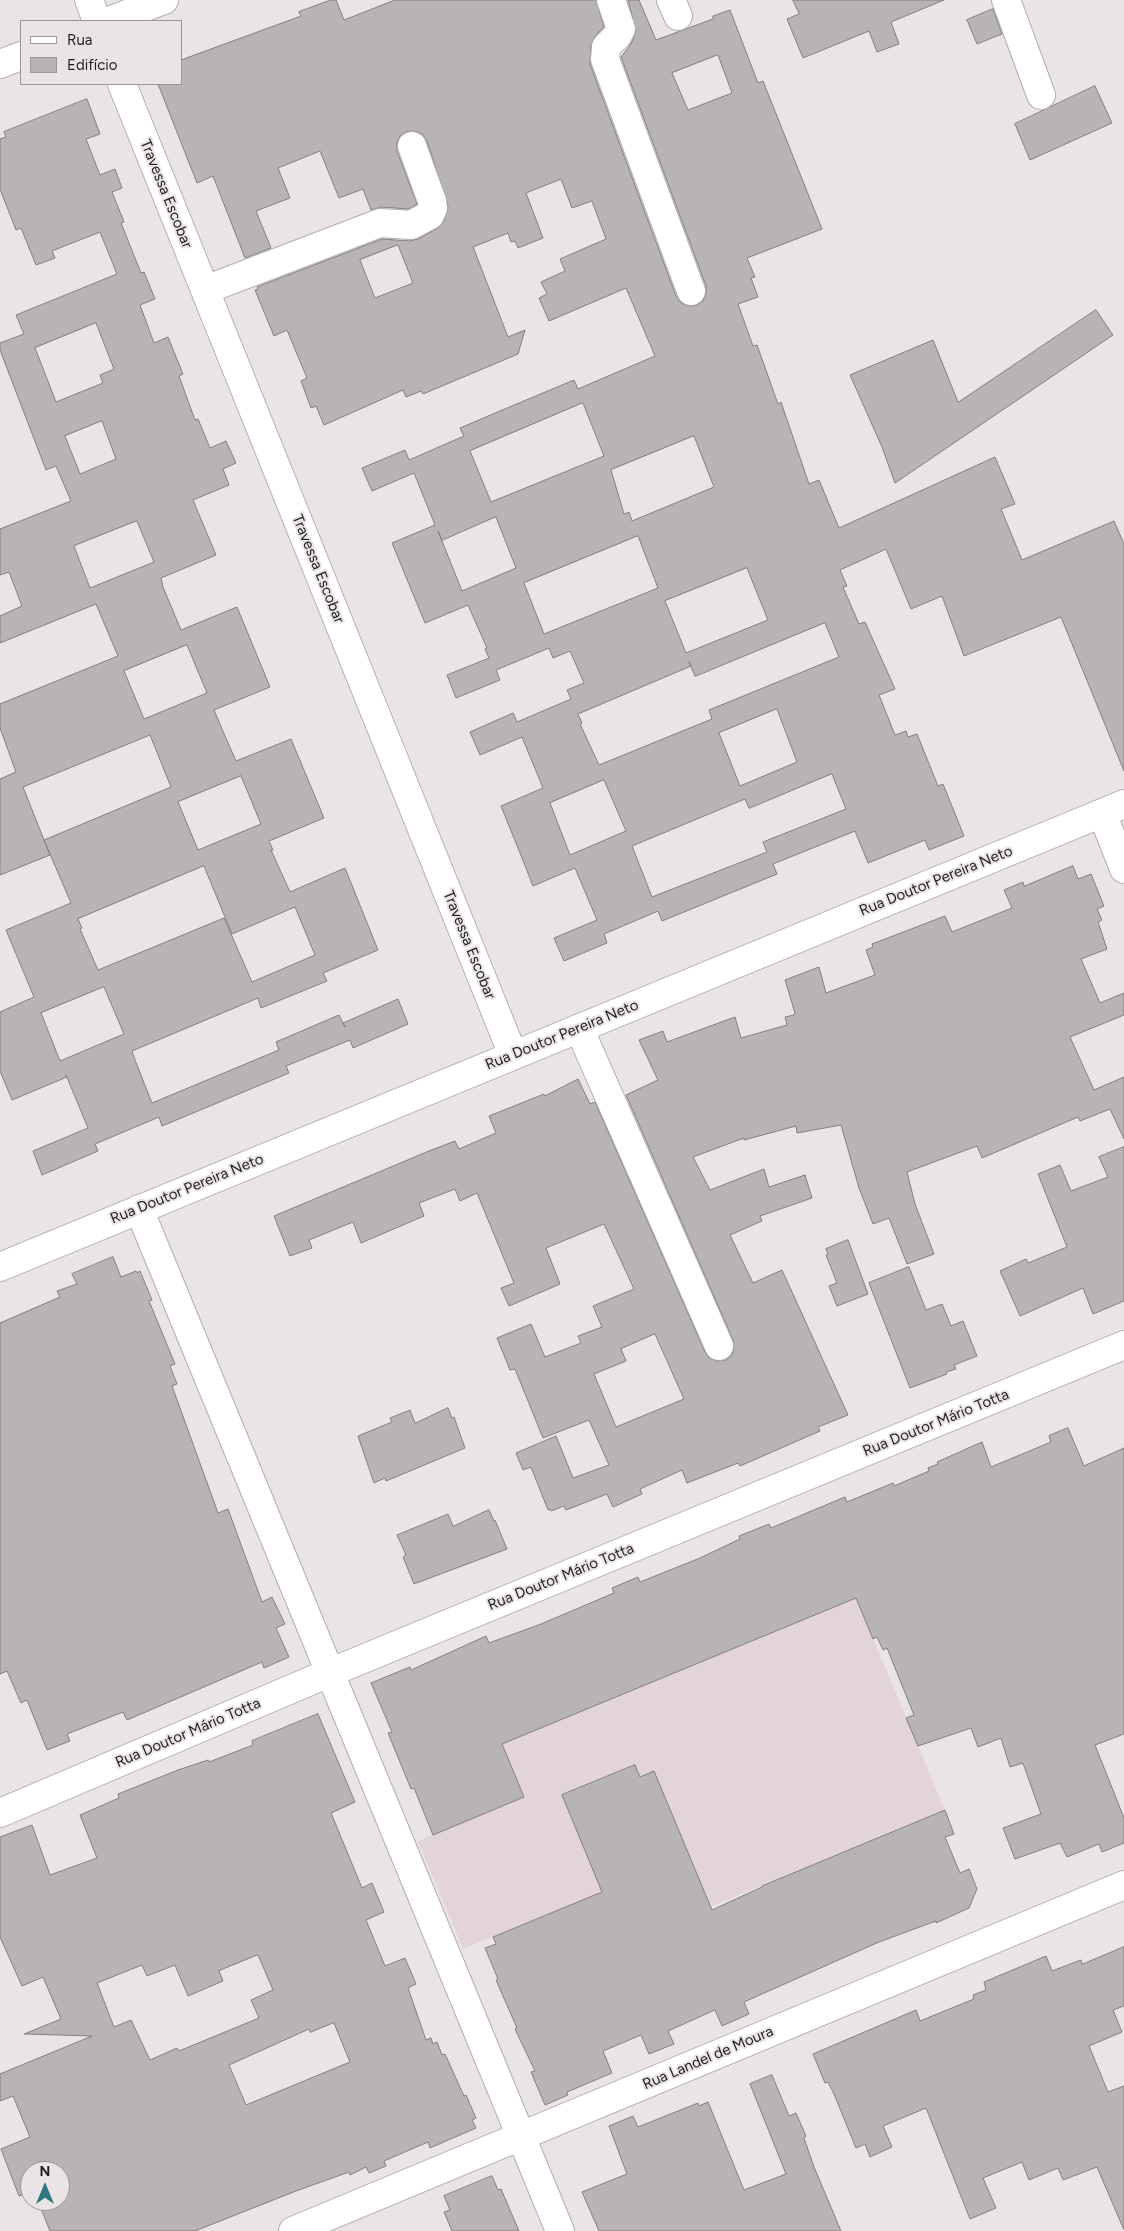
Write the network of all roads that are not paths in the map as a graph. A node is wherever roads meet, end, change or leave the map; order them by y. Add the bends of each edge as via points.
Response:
1 (89, 0) edge
2 (164, 0) edge
3 (611, 0) edge
4 (1006, 0) edge
5 (97, 20) edge
6 (112, 20) edge
7 (20, 56) edge
8 (0, 64) edge
9 (122, 85) edge
10 (1041, 95) dead end
11 (412, 146) dead end
12 (205, 290) junction
13 (692, 291) dead end
14 (1113, 808) edge
15 (1124, 869) edge
16 (579, 1028) junction
17 (514, 1055) junction
18 (139, 1209) junction
19 (0, 1267) edge
20 (1124, 1344) edge
21 (718, 1346) dead end
22 (329, 1673) junction
23 (0, 1813) edge
24 (1124, 1885) edge
25 (522, 2135) junction
26 (293, 2231) edge
27 (560, 2231) edge

1 - 5 street
2 - 6 street
3 - 13 street via 621,29 606,47 605,59
4 - 10 street
7 - 8 street
9 - 12 street, Travessa Escobar
11 - 12 street via 432,201 433,208 424,220 411,225 380,223
12 - 17 street, Travessa Escobar
14 - 15 street
14 - 16 street, Rua Doutor Pereira Neto
16 - 17 street, Rua Doutor Pereira Neto
16 - 21 street
17 - 18 street, Rua Doutor Pereira Neto
18 - 19 street, Rua Doutor Pereira Neto
18 - 22 street
20 - 22 street, Rua Doutor Mário Totta
22 - 23 street, Rua Doutor Mário Totta
22 - 25 street
24 - 25 street, Rua Landel de Moura
25 - 26 street, Rua Landel de Moura
25 - 27 street

